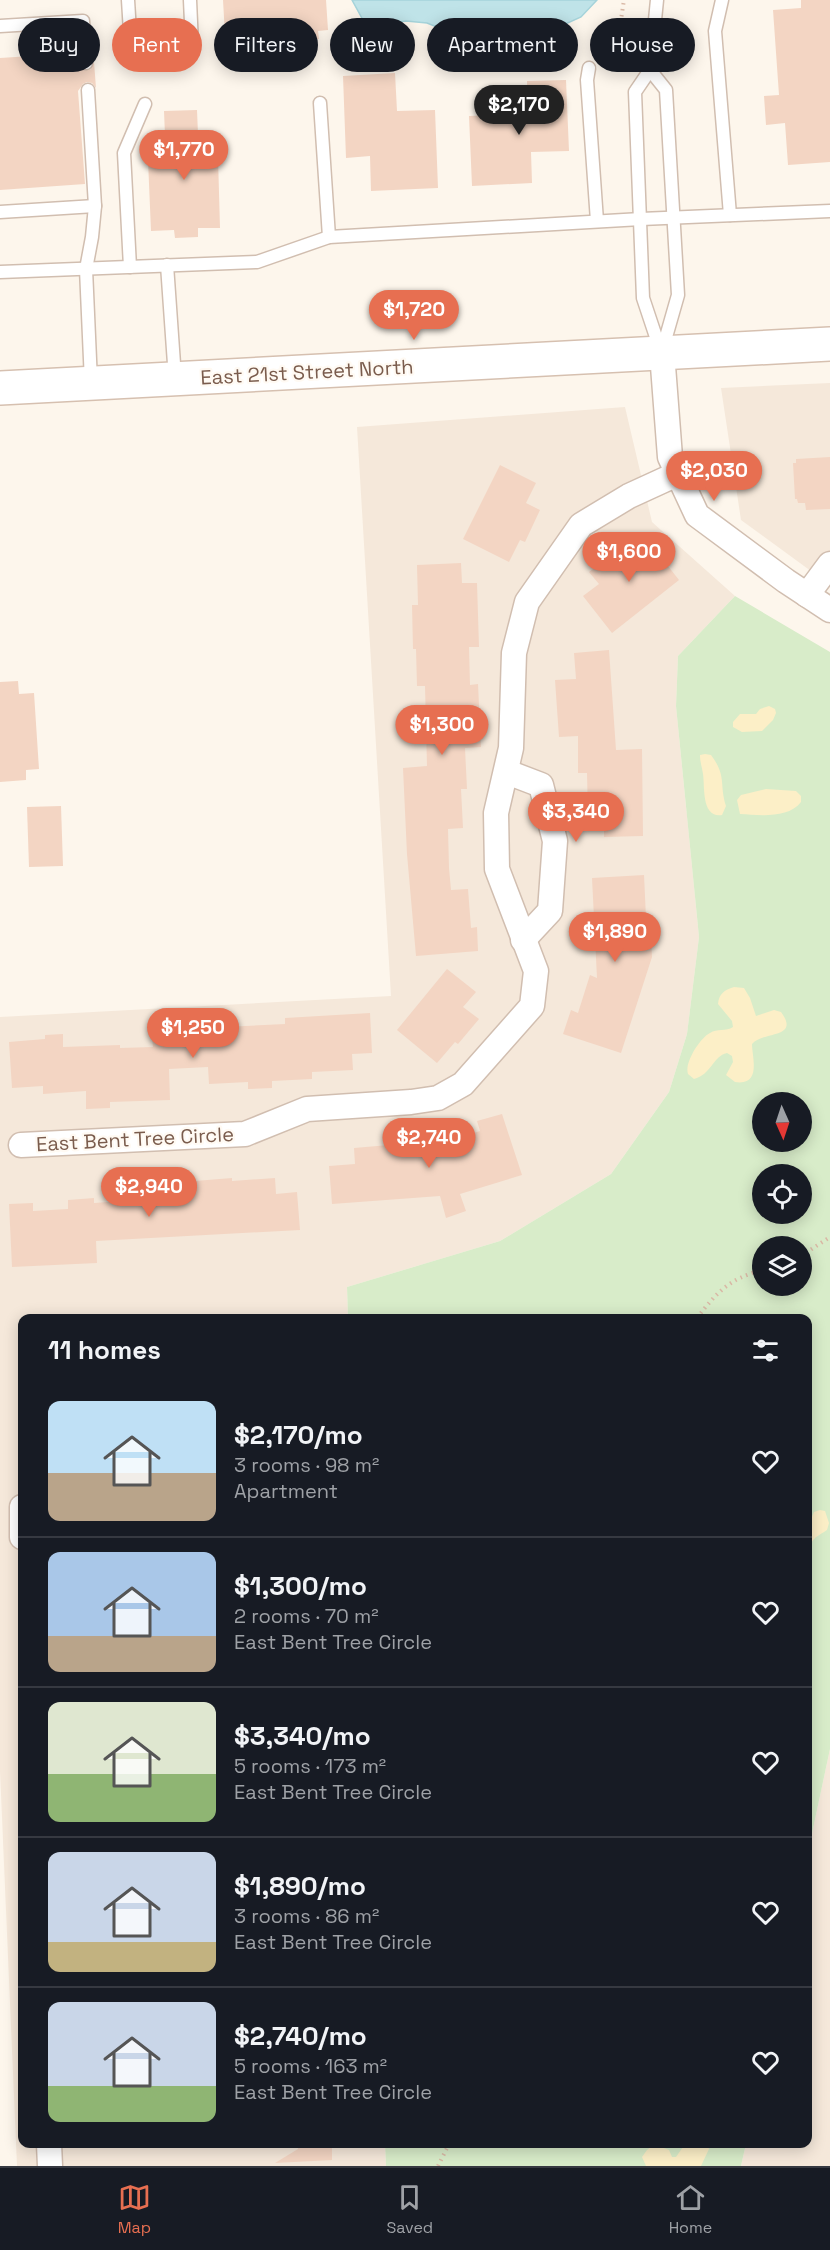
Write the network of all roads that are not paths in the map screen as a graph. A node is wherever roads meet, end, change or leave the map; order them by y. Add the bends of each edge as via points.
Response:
1 (128, 0) edge
2 (190, 0) edge
3 (657, 0) edge
4 (722, 0) edge
5 (655, 18) edge
6 (18, 25) edge
7 (0, 26) edge
8 (589, 68) dead end
9 (649, 72) edge
10 (652, 72) edge
11 (88, 90) dead end
12 (320, 102) dead end
13 (145, 104) dead end
14 (95, 206) junction
15 (830, 211) edge
16 (0, 212) edge
17 (730, 215) junction
18 (674, 218) junction
19 (641, 219) junction
20 (597, 221) junction
21 (329, 237) junction
22 (167, 265) junction
23 (130, 267) junction
24 (86, 269) junction
25 (0, 272) edge
26 (830, 344) edge
27 (662, 353) junction
28 (175, 379) junction
29 (91, 384) junction
30 (0, 388) edge
31 (677, 474) junction
32 (830, 564) edge
33 (807, 595) junction
34 (830, 610) edge
35 (507, 772) junction
36 (523, 940) junction
37 (21, 1144) dead end
38 (49, 2148) edge
39 (50, 2166) edge

1 - 2 lane via 131,48 192,45
3 - 5 lane
4 - 17 lane via 715,31
6 - 7 lane
8 - 20 lane
9 - 19 lane via 635,92
10 - 18 lane via 666,90
11 - 14 lane
12 - 21 lane
13 - 23 lane via 124,153
14 - 16 lane
14 - 24 lane
15 - 17 lane
17 - 18 lane
18 - 19 lane
18 - 27 lane via 678,296
19 - 20 lane
19 - 27 lane via 644,298
20 - 21 lane
21 - 22 lane via 257,262
22 - 23 lane
22 - 28 lane
23 - 24 lane
24 - 25 lane
24 - 29 lane
26 - 27 main road, East 21st Street North
27 - 28 main road, East 21st Street North
27 - 31 street via 670,457
28 - 29 main road, East 21st Street North
29 - 30 main road, East 21st Street North
31 - 33 street via 697,515
31 - 35 street, East Bent Tree Circle via 629,496 581,525 527,602 514,653
32 - 33 street
33 - 34 street
35 - 36 street, East Bent Tree Circle via 496,813 496,869
35 - 36 street via 541,785 555,840 550,911
36 - 37 street, East Bent Tree Circle via 536,971 532,1006 463,1084 438,1098 307,1109 245,1134
38 - 39 street

